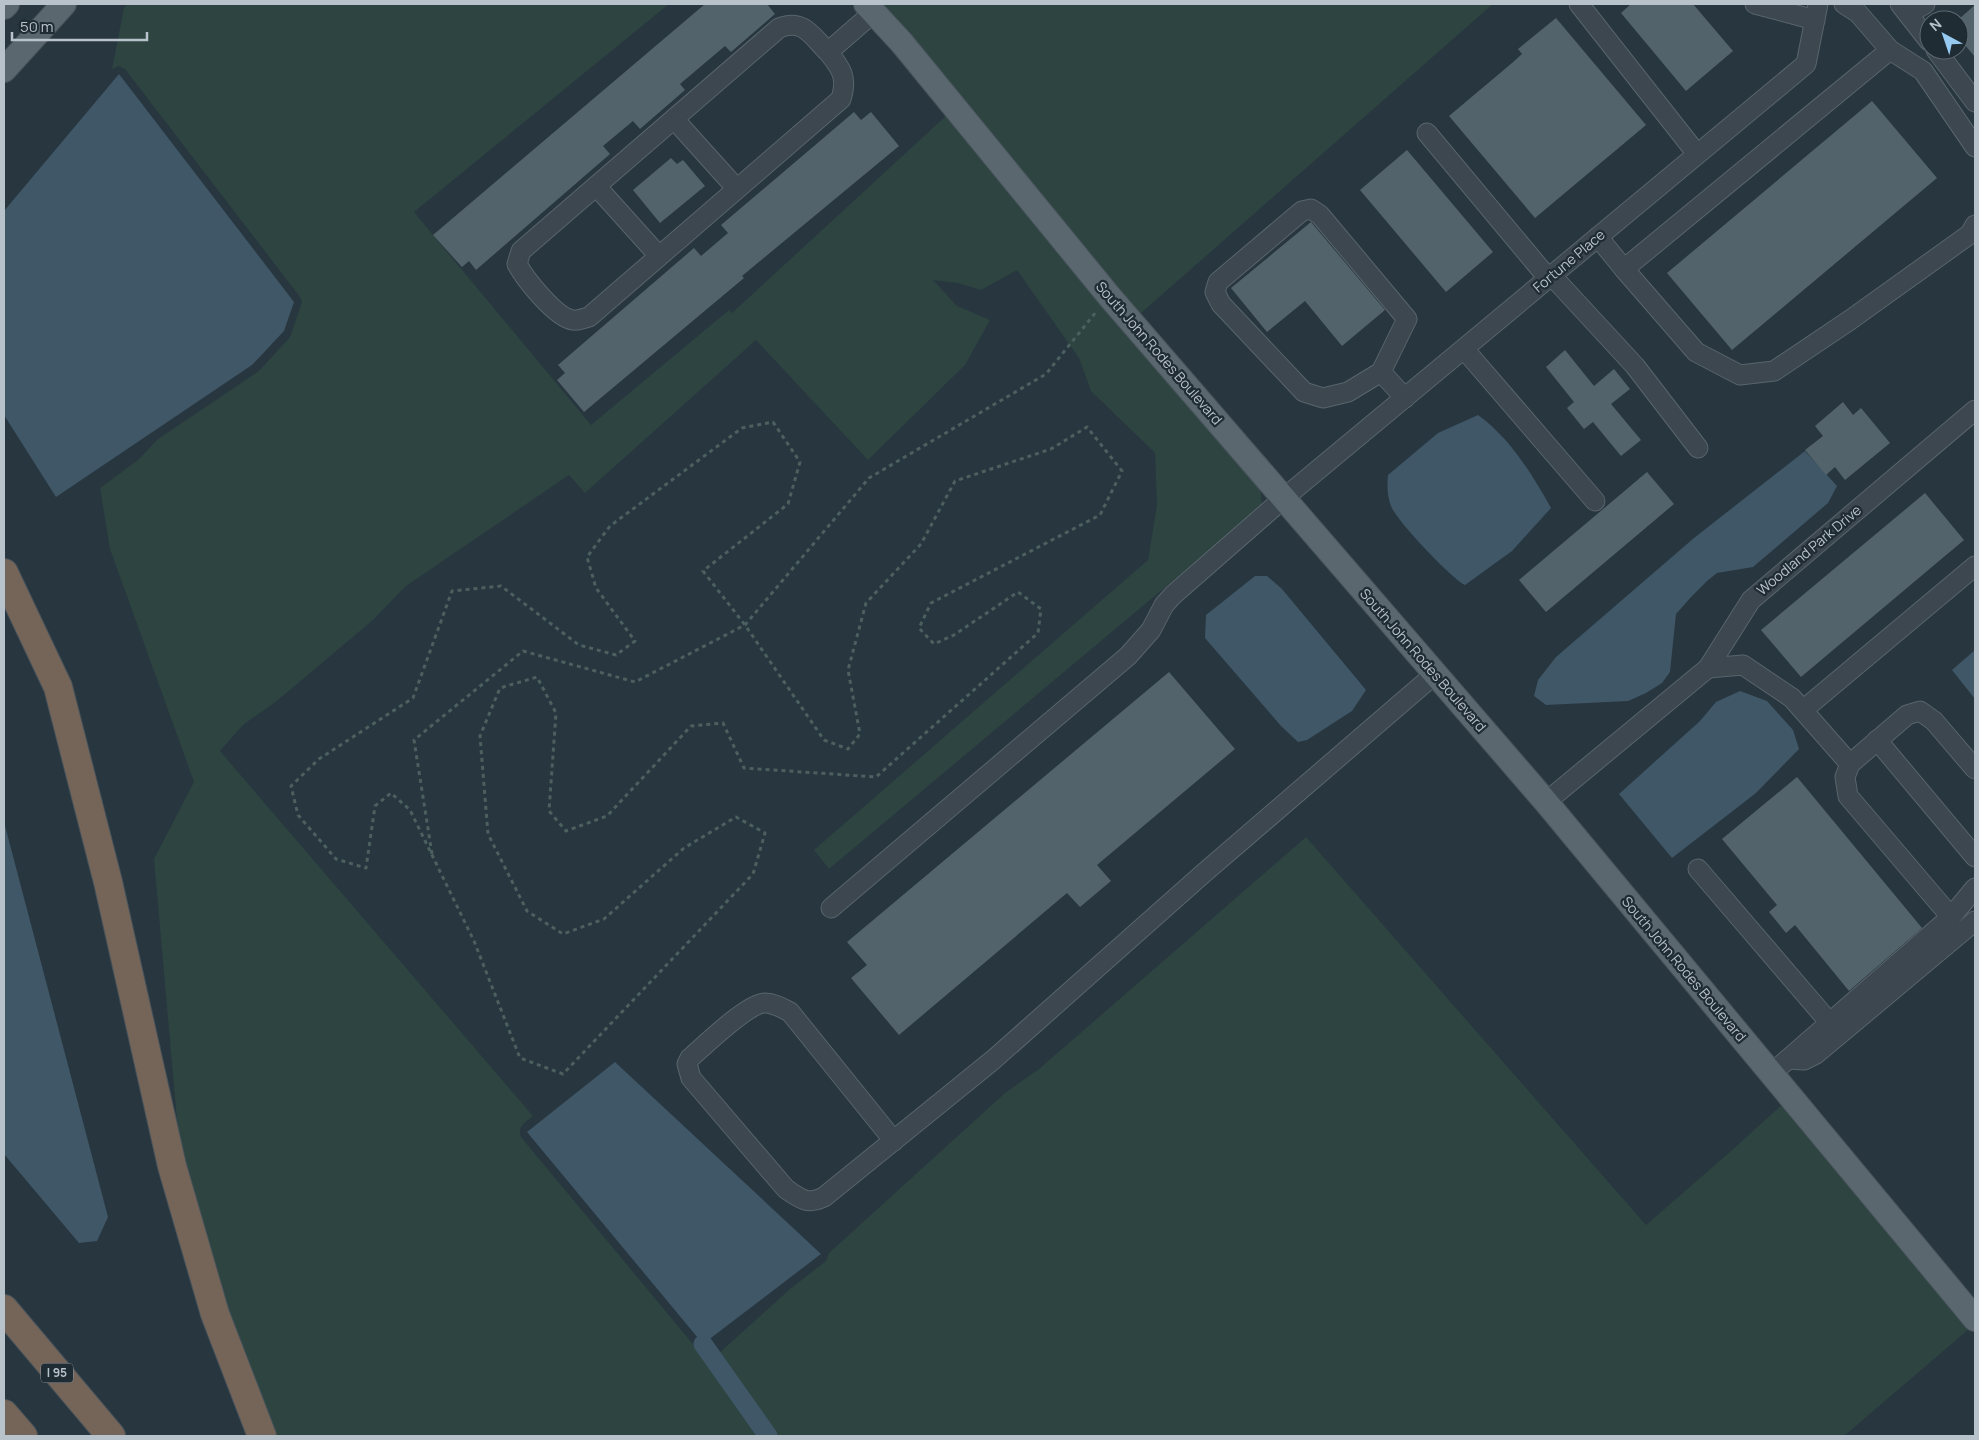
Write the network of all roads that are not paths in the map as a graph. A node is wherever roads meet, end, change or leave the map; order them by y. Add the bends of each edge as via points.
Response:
1 (7, 4) edge
2 (64, 4) edge
3 (1579, 4) edge
4 (1755, 4) edge
5 (1844, 4) edge
6 (1925, 4) edge
7 (4, 7) edge
8 (870, 8) edge
9 (1904, 9) edge
10 (1816, 12) edge
11 (1919, 29) edge
12 (1890, 50) junction
13 (828, 52) junction
14 (1944, 60) edge
15 (4, 70) edge
16 (1975, 102) edge
17 (674, 119) junction
18 (1427, 133) dead end
19 (1975, 148) edge
20 (1697, 154) junction
21 (596, 186) junction
22 (737, 189) junction
23 (1975, 226) edge
24 (1598, 237) junction
25 (659, 256) junction
26 (1624, 269) junction
27 (1550, 277) junction
28 (1464, 349) junction
29 (1381, 372) junction
30 (1405, 398) junction
31 (1975, 410) edge
32 (1698, 448) dead end
33 (1284, 498) junction
34 (1595, 501) dead end
35 (1975, 566) edge
36 (4, 573) edge
37 (1708, 668) junction
38 (1435, 674) junction
39 (1803, 710) junction
40 (1877, 740) junction
41 (1850, 764) junction
42 (1975, 769) edge
43 (1546, 802) junction
44 (1975, 857) edge
45 (1698, 869) dead end
46 (1975, 888) edge
47 (831, 908) dead end
48 (1951, 918) junction
49 (1975, 921) edge
50 (1830, 1023) junction
51 (1780, 1066) junction
52 (894, 1140) junction
53 (1971, 1306) edge
54 (4, 1309) edge
55 (4, 1414) edge
56 (23, 1436) edge
57 (111, 1436) edge
58 (262, 1436) edge

1 - 7 main road
2 - 15 main road
3 - 20 street
4 - 10 street
5 - 12 street via 1858,13
6 - 9 street
8 - 13 street
8 - 33 main road, South John Rodes Boulevard via 1109,296
9 - 11 street
10 - 20 street, Fortune Place via 1806,64
12 - 19 street via 1923,71
12 - 26 street
13 - 17 street via 801,26 789,24 779,28
13 - 22 street via 840,67 844,79 841,99
14 - 16 street
17 - 21 street
17 - 22 street
18 - 27 street
20 - 24 street, Fortune Place
21 - 25 street
21 - 25 street via 521,251 517,264 524,276 561,315 574,320 589,317
22 - 25 street
23 - 26 street via 1970,234 1774,371 1740,375 1696,352
24 - 26 street
24 - 27 street, Fortune Place
27 - 28 street, Fortune Place
27 - 32 street via 1635,366
28 - 30 street, Fortune Place
28 - 34 street
29 - 29 street via 1407,319 1320,215 1311,209 1302,211 1218,282 1215,292 1221,304 1304,392 1323,398 1348,392
29 - 30 street
30 - 33 street, Fortune Place
31 - 37 street, Woodland Park Drive via 1751,600
33 - 38 main road, South John Rodes Boulevard
33 - 47 street, Fortune Place via 1173,595 1151,630 1128,656
35 - 39 street
36 - 58 highway via 58,687 108,882 172,1166 215,1314
37 - 39 street via 1743,665 1792,698
37 - 43 street, Woodland Park Drive
38 - 43 main road, South John Rodes Boulevard
38 - 52 street via 993,1060
39 - 41 street
40 - 41 street
40 - 42 street via 1907,715 1920,711 1934,721
40 - 44 street
41 - 48 street via 1845,777 1848,796
43 - 51 main road, South John Rodes Boulevard
45 - 50 street
46 - 48 street
48 - 50 street
49 - 51 street via 1816,1054
50 - 51 street
51 - 53 main road, South John Rodes Boulevard
52 - 52 street via 824,1197 814,1202 802,1199 786,1189 691,1078 687,1064 747,1010 764,1003 777,1005 790,1012
54 - 57 highway, I 95
55 - 56 highway

